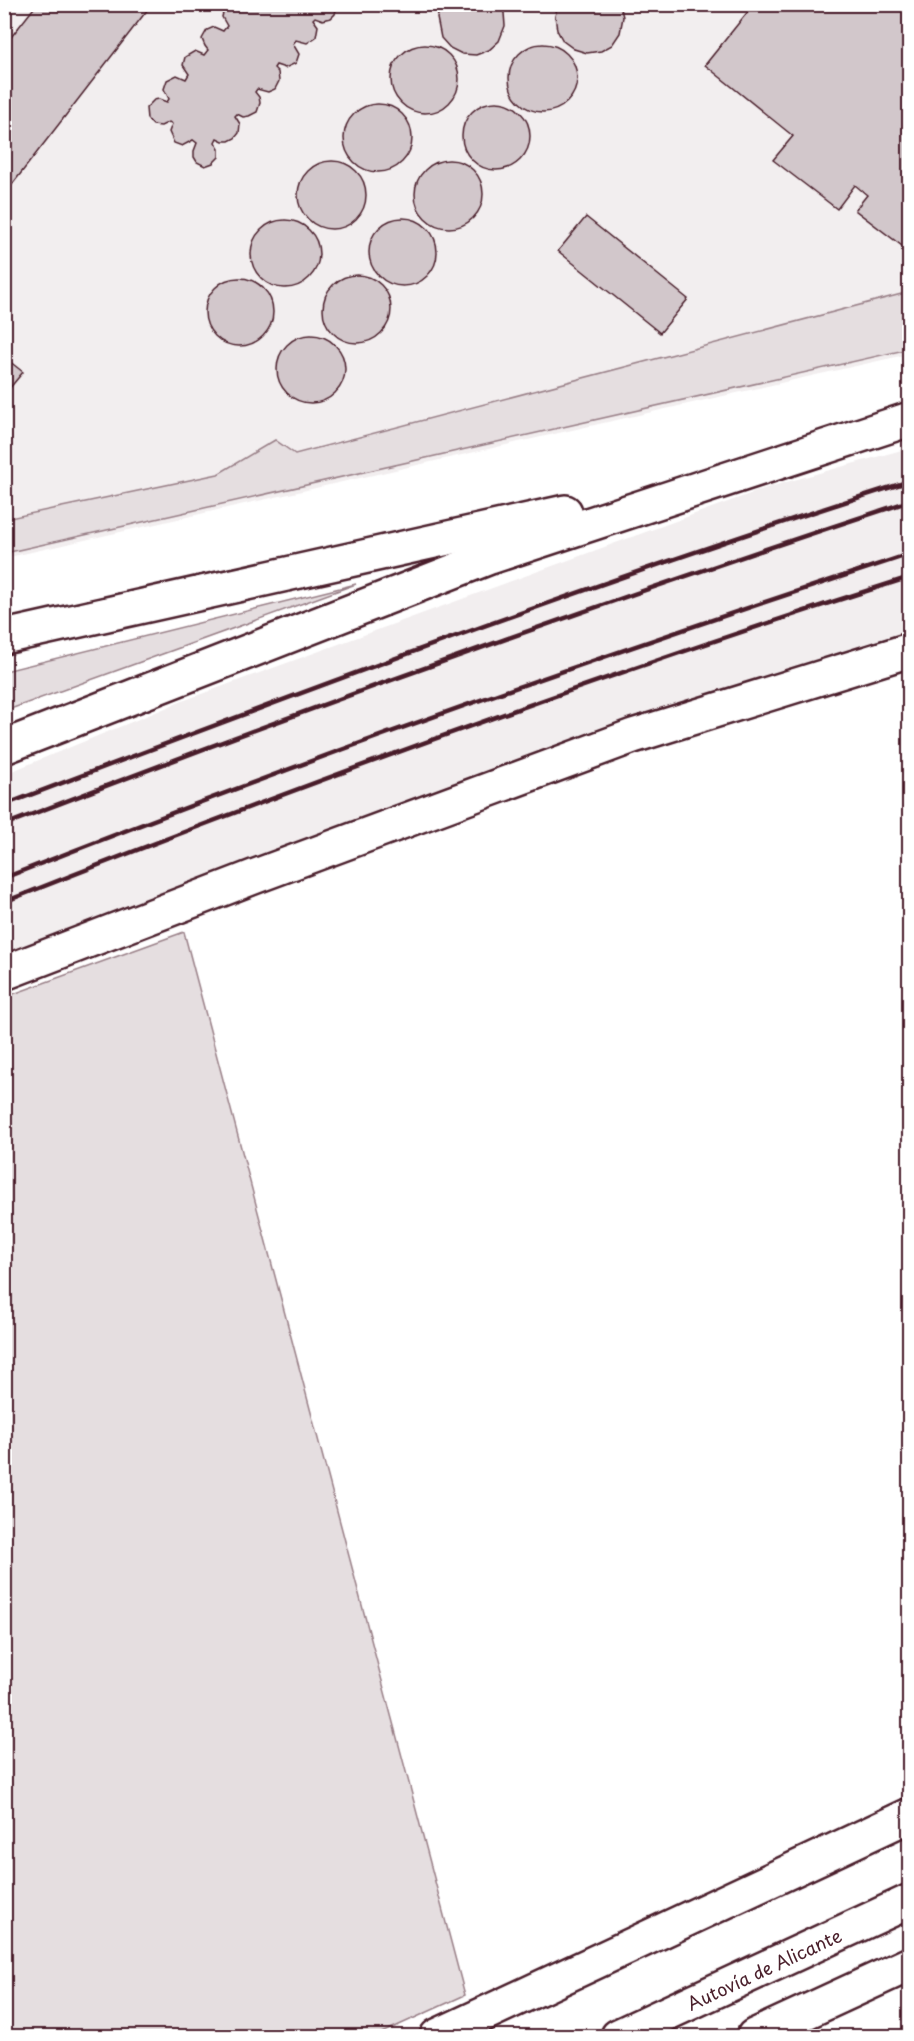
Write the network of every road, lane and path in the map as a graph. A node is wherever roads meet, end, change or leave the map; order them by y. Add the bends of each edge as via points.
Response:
1 (909, 419) edge
2 (750, 471) junction
3 (4, 637) edge
4 (909, 650) edge
5 (4, 747) edge
6 (4, 973) edge
7 (909, 1815) edge
8 (909, 1901) edge
9 (909, 1964) edge
10 (437, 2037) edge
11 (618, 2037) edge
12 (754, 2037) edge

1 - 2 main road
2 - 3 main road
2 - 5 main road via 490,557
4 - 6 main road via 633,736
7 - 10 main road
8 - 11 main road, Autovía de Alicante
9 - 12 main road

